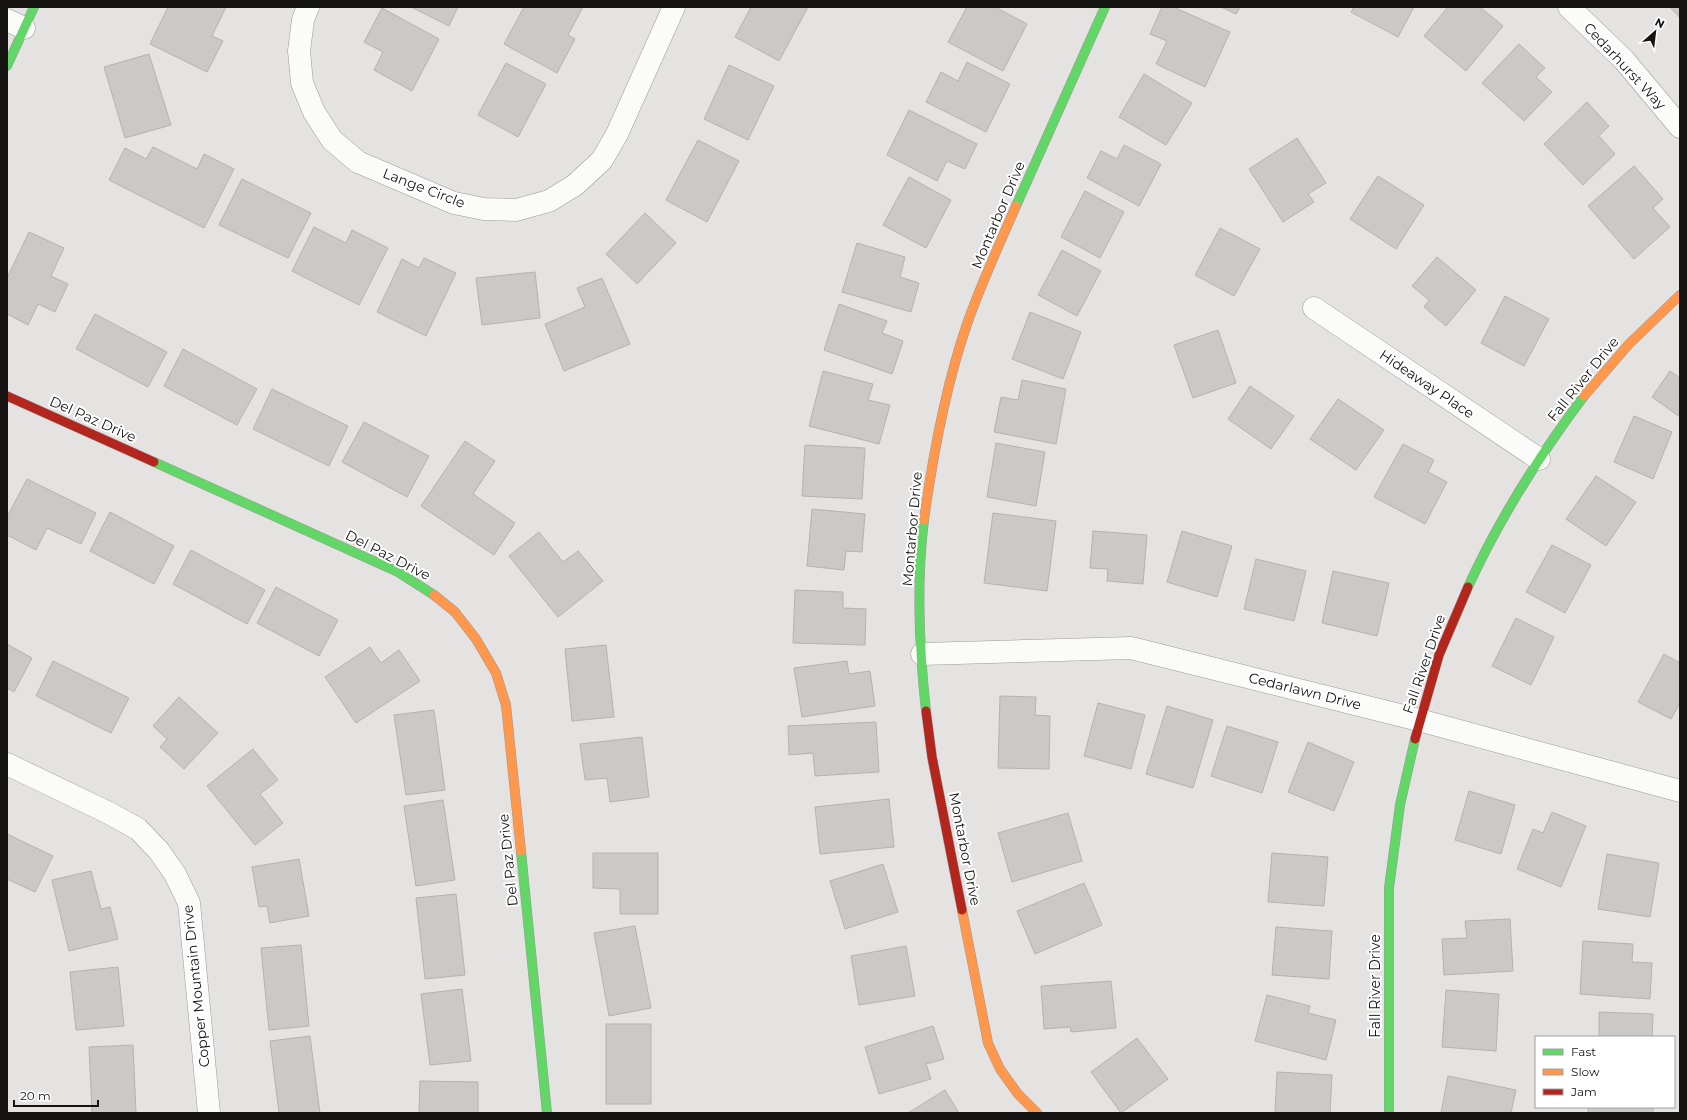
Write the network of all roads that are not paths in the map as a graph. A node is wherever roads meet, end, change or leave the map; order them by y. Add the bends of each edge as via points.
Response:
1 (34, 7) edge
2 (308, 7) edge
3 (674, 7) edge
4 (1105, 7) edge
5 (1569, 7) edge
6 (15, 24) edge
7 (7, 66) edge
8 (1680, 126) edge
9 (1680, 295) edge
10 (1314, 308) dead end
11 (7, 396) edge
12 (1539, 459) junction
13 (922, 654) junction
14 (1419, 720) junction
15 (7, 764) edge
16 (1680, 791) edge
17 (209, 1113) edge
18 (547, 1113) edge
19 (1036, 1113) edge
20 (1389, 1113) edge

1 - 6 street
2 - 3 street, Lange Circle via 298,51 302,83 314,112 332,140 358,162 454,203 484,209 516,210 549,200 569,189 602,160 617,134
4 - 13 street, Montarbor Drive via 1002,238 967,326 954,369 933,460 921,553
5 - 8 street, Cedarhurst Way via 1624,60
6 - 7 street
9 - 12 street, Fall River Drive via 1612,362 1572,411
10 - 12 street, Hideaway Place
11 - 18 street, Del Paz Drive via 398,572 428,590 455,612 472,634 496,673 506,705
12 - 14 street, Fall River Drive via 1498,526 1467,586 1442,646
13 - 14 street, Cedarlawn Drive via 1131,648
13 - 19 street, Montarbor Drive via 925,712 932,757 988,1043 1000,1069
14 - 16 street, Cedarlawn Drive
14 - 20 street, Fall River Drive via 1404,784 1390,879
15 - 17 street, Copper Mountain Drive via 138,829 159,851 175,874 189,903

